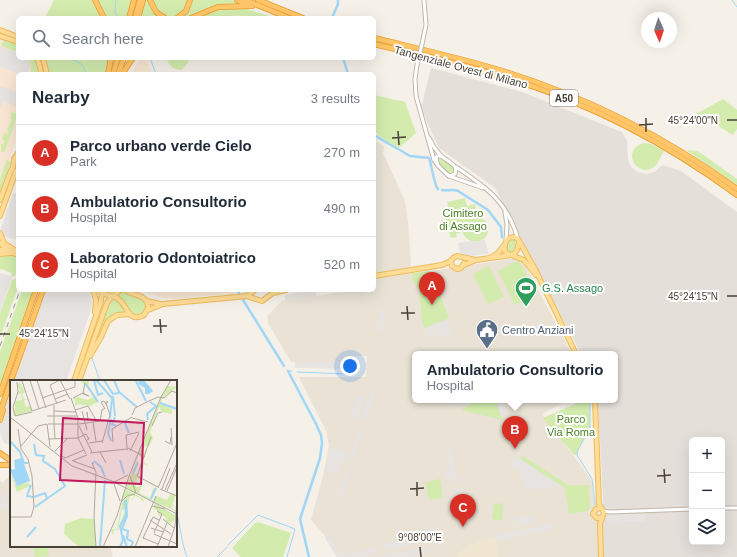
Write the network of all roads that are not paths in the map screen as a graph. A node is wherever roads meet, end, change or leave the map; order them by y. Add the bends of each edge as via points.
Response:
1 (95, 0) edge
2 (134, 0) edge
3 (140, 0) edge
4 (143, 0) edge
5 (150, 0) edge
6 (190, 0) edge
7 (237, 0) edge
8 (245, 0) edge
9 (258, 0) edge
10 (266, 0) edge
11 (424, 0) edge
12 (252, 6) junction
13 (280, 9) junction
14 (275, 12) junction
15 (103, 16) edge
16 (130, 16) edge
17 (136, 16) edge
18 (139, 16) edge
19 (162, 16) edge
20 (180, 16) edge
21 (196, 16) edge
22 (285, 16) edge
23 (298, 16) edge
24 (0, 30) edge
25 (0, 36) edge
26 (16, 36) edge
27 (376, 38) edge
28 (16, 41) edge
29 (376, 44) edge
30 (38, 60) edge
31 (44, 60) edge
32 (111, 60) edge
33 (117, 60) edge
34 (123, 60) edge
35 (126, 60) edge
36 (132, 60) edge
37 (41, 72) edge
38 (46, 72) edge
39 (108, 72) edge
40 (114, 72) edge
41 (119, 72) edge
42 (123, 72) edge
43 (123, 72) edge
44 (426, 133) junction
45 (435, 149) junction
46 (16, 156) edge
47 (440, 156) junction
48 (436, 159) junction
49 (14, 164) junction
50 (16, 166) edge
51 (438, 166) junction
52 (456, 166) junction
53 (16, 173) edge
54 (449, 176) junction
55 (737, 189) edge
56 (493, 194) junction
57 (737, 195) edge
58 (0, 200) edge
59 (504, 210) junction
60 (0, 216) edge
61 (0, 233) edge
62 (516, 233) junction
63 (510, 237) junction
64 (518, 240) junction
65 (0, 243) edge
66 (505, 243) junction
67 (0, 250) edge
68 (16, 253) edge
69 (0, 254) edge
70 (511, 255) junction
71 (462, 257) junction
72 (488, 258) junction
73 (476, 260) junction
74 (451, 261) junction
75 (442, 265) junction
76 (464, 265) junction
77 (452, 266) junction
78 (376, 276) edge
79 (537, 276) junction
80 (35, 292) edge
81 (42, 292) edge
82 (94, 292) edge
83 (101, 292) edge
84 (102, 292) edge
85 (118, 292) edge
86 (129, 292) edge
87 (252, 292) edge
88 (254, 292) edge
89 (269, 292) edge
90 (276, 292) edge
91 (112, 296) junction
92 (246, 296) junction
93 (268, 297) junction
94 (256, 299) junction
95 (147, 301) junction
96 (163, 304) junction
97 (148, 310) junction
98 (130, 314) junction
99 (92, 328) junction
100 (574, 351) edge
101 (86, 363) junction
102 (13, 375) junction
103 (11, 380) edge
104 (11, 380) edge
105 (74, 380) edge
106 (79, 380) edge
107 (10, 384) edge
108 (10, 385) edge
109 (0, 394) edge
110 (595, 403) edge
111 (0, 412) edge
112 (0, 420) edge
113 (0, 453) edge
114 (10, 460) edge
115 (725, 508) edge
116 (737, 508) edge
117 (689, 509) edge
118 (600, 512) junction
119 (601, 557) edge

1 - 15 highway
2 - 16 highway
3 - 17 highway
4 - 18 highway
5 - 19 highway via 156,12
6 - 20 highway via 187,10
7 - 12 highway
8 - 14 highway
9 - 13 highway
10 - 13 highway
11 - 44 street, bridge via 426,24 417,64 415,90
12 - 14 highway
12 - 21 highway via 218,7
13 - 23 highway
14 - 22 highway
24 - 26 main road
25 - 28 main road
27 - 55 highway, Tangenziale Ovest di Milano / A50 via 495,68 575,97 658,137
29 - 57 highway, Tangenziale Ovest di Milano / A50 via 498,75 576,103 656,142
30 - 37 main road
31 - 38 main road
32 - 39 highway
33 - 40 highway
34 - 41 highway
35 - 42 highway
36 - 43 highway
44 - 45 street
44 - 51 street
45 - 47 street
45 - 48 street
46 - 49 main road
47 - 48 street
47 - 52 street
48 - 51 street
49 - 50 main road
49 - 58 main road
51 - 54 street
52 - 54 street via 456,174
52 - 56 street
53 - 60 main road
54 - 56 street via 481,186
56 - 59 street
59 - 62 street
59 - 66 street via 507,225
61 - 68 main road via 4,243
62 - 63 street
62 - 64 street
63 - 64 main road
63 - 66 main road
64 - 70 main road via 516,252
64 - 79 main road
65 - 68 main road
66 - 70 main road via 506,252
66 - 72 main road via 498,253
67 - 68 main road
68 - 69 main road
70 - 72 main road
70 - 79 main road via 524,260
71 - 73 main road
71 - 74 main road via 456,256
71 - 76 main road
72 - 73 main road
73 - 76 main road
74 - 75 main road
74 - 77 main road
75 - 77 main road
75 - 78 main road
76 - 77 main road via 459,269
79 - 100 main road
80 - 109 highway
81 - 102 highway
82 - 99 main road via 96,305
83 - 99 main road via 101,301
84 - 91 main road
85 - 91 main road
86 - 95 main road via 143,296
87 - 92 main road
88 - 94 main road
89 - 93 main road
90 - 93 main road
91 - 98 main road via 120,300
91 - 101 main road via 106,303
92 - 94 main road
92 - 96 main road
93 - 94 main road via 262,301
95 - 96 main road
95 - 97 main road
96 - 97 main road
97 - 98 main road via 141,317
98 - 101 main road via 117,315 108,321
99 - 105 main road
101 - 106 main road
102 - 103 highway
102 - 104 highway
107 - 111 highway
108 - 112 highway
110 - 118 main road
113 - 114 highway
115 - 116 street
117 - 118 street
118 - 119 main road

